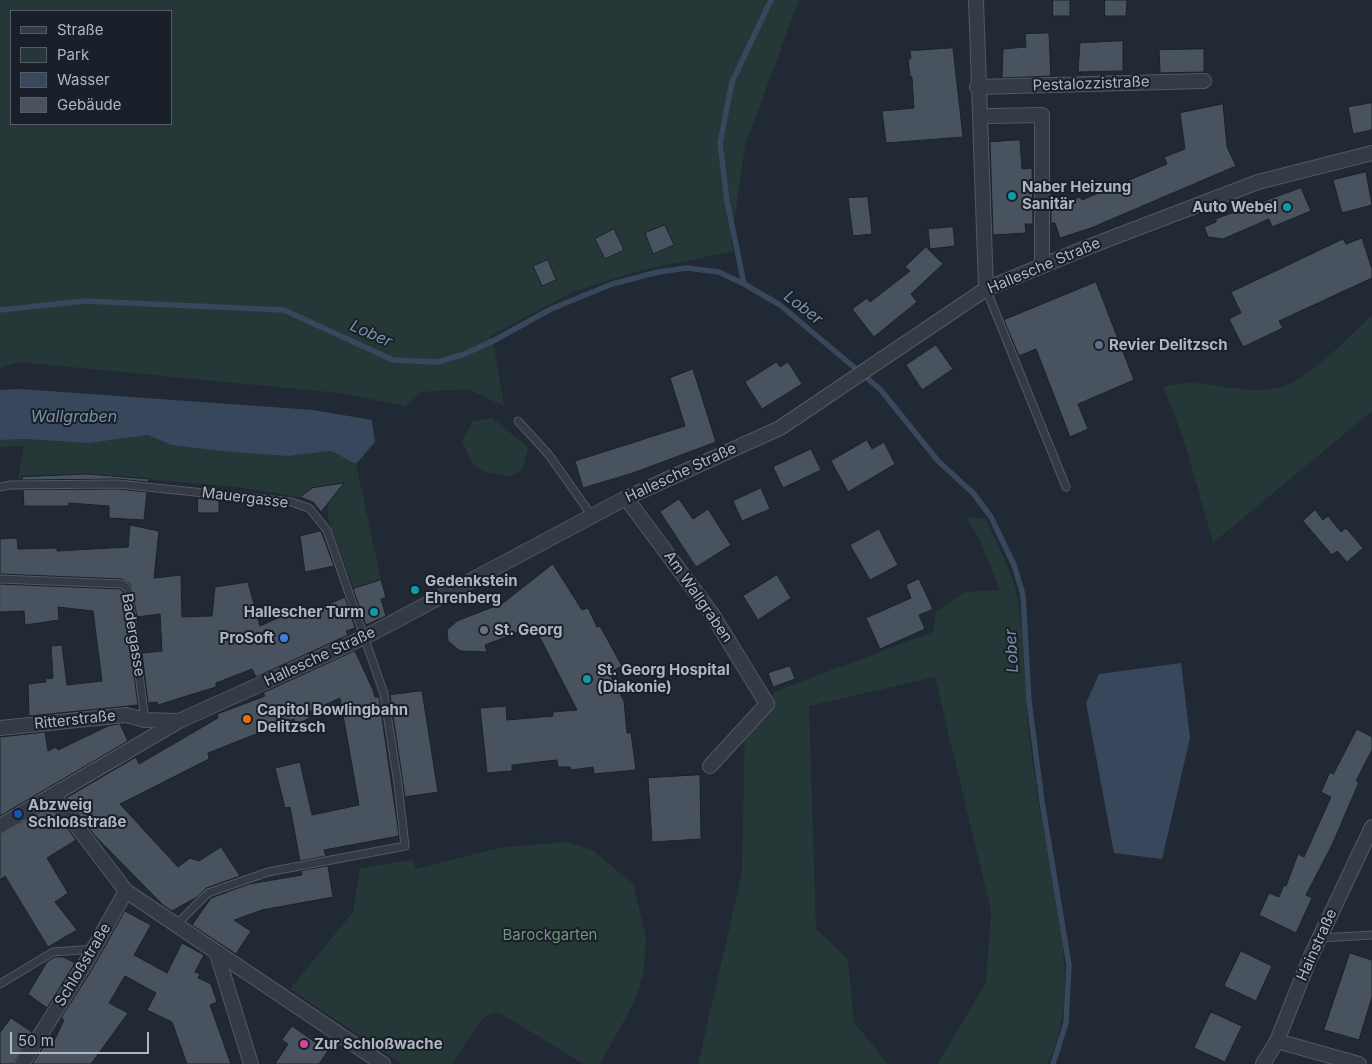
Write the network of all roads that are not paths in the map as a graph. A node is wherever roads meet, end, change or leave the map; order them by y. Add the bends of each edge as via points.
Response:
1 (976, 0) edge
2 (1204, 81) dead end
3 (978, 87) junction
4 (990, 116) dead end
5 (1372, 153) edge
6 (1042, 265) junction
7 (986, 289) junction
8 (518, 421) dead end
9 (0, 488) edge
10 (1066, 488) dead end
11 (626, 498) junction
12 (592, 516) junction
13 (0, 579) edge
14 (365, 637) junction
15 (145, 720) junction
16 (179, 721) junction
17 (0, 728) edge
18 (710, 766) dead end
19 (53, 795) junction
20 (0, 826) edge
21 (1372, 827) edge
22 (126, 891) junction
23 (177, 924) junction
24 (1372, 935) edge
25 (1320, 938) junction
26 (94, 948) junction
27 (217, 954) junction
28 (0, 984) edge
29 (1277, 1040) junction
30 (22, 1064) edge
31 (251, 1064) edge
32 (383, 1064) edge
33 (1263, 1064) edge
34 (1359, 1064) edge

1 - 3 street
2 - 3 street, Pestalozzistraße
3 - 7 street
4 - 6 street via 1042,115
5 - 6 street, Hallesche Straße via 1258,182
6 - 7 street, Hallesche Straße
7 - 10 lane
7 - 11 street, Hallesche Straße via 780,428
8 - 12 lane via 549,455
9 - 14 lane, Mauergasse via 10,485 118,484 291,502 309,508 327,530
11 - 12 street, Hallesche Straße
11 - 18 street, Am Wallgraben via 712,614 767,704
12 - 14 street, Hallesche Straße
13 - 15 lane, Badergasse via 122,584 128,589
14 - 16 street, Hallesche Straße
14 - 23 lane, Mauergasse via 384,694 404,846 268,872 208,893
15 - 16 street, Ritterstraße
15 - 17 street, Ritterstraße via 126,714
16 - 19 street, Hallesche Straße
19 - 20 street, Hallesche Straße
19 - 22 street
21 - 25 street, Hainstraße
22 - 23 street
22 - 26 street, Schloßstraße
23 - 27 street
24 - 25 lane
25 - 29 street, Hainstraße
26 - 28 lane via 53,952
26 - 30 street, Schloßstraße
27 - 31 street
27 - 32 street
29 - 33 street, Hainstraße
29 - 34 street

